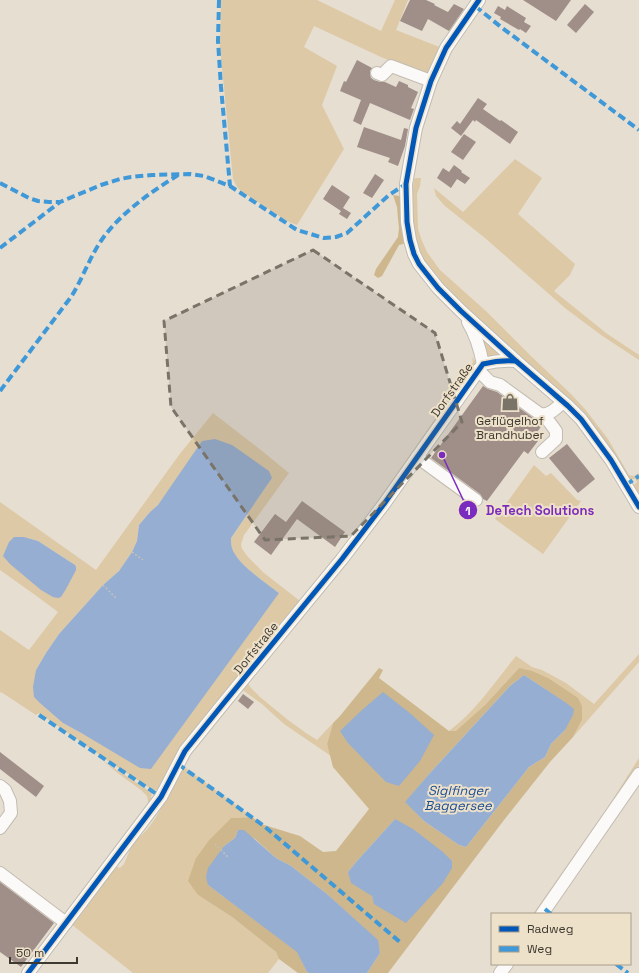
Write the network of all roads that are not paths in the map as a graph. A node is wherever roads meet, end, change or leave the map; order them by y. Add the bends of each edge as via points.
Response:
1 (479, 0) edge
2 (377, 73) dead end
3 (431, 81) junction
4 (461, 311) junction
5 (516, 361) junction
6 (481, 367) junction
7 (563, 402) junction
8 (544, 415) junction
9 (542, 452) dead end
10 (417, 457) junction
11 (476, 500) dead end
12 (639, 507) edge
13 (639, 774) edge
14 (0, 786) edge
15 (0, 828) edge
16 (0, 873) edge
17 (543, 913) edge
18 (66, 923) junction
19 (506, 965) edge
20 (28, 973) edge
21 (500, 973) edge

1 - 3 street, Dorfstraße via 446,48
2 - 3 street via 382,75 391,66
3 - 4 street, Dorfstraße via 416,128 407,174 407,222 414,254 419,264
4 - 5 street, Dorfstraße
4 - 6 street, Dorfstraße via 477,341
5 - 6 street, Dorfstraße via 504,360
5 - 7 street, Dorfstraße
6 - 8 street via 490,382 500,385
6 - 10 street, Dorfstraße
7 - 8 street
7 - 12 street, Dorfstraße via 598,442
8 - 9 street via 556,431 556,439
10 - 11 street
10 - 18 street, Dorfstraße via 342,559 185,751 161,797
13 - 17 street
14 - 15 street via 10,801 11,813
16 - 18 street
18 - 20 street, Dorfstraße
19 - 21 street

